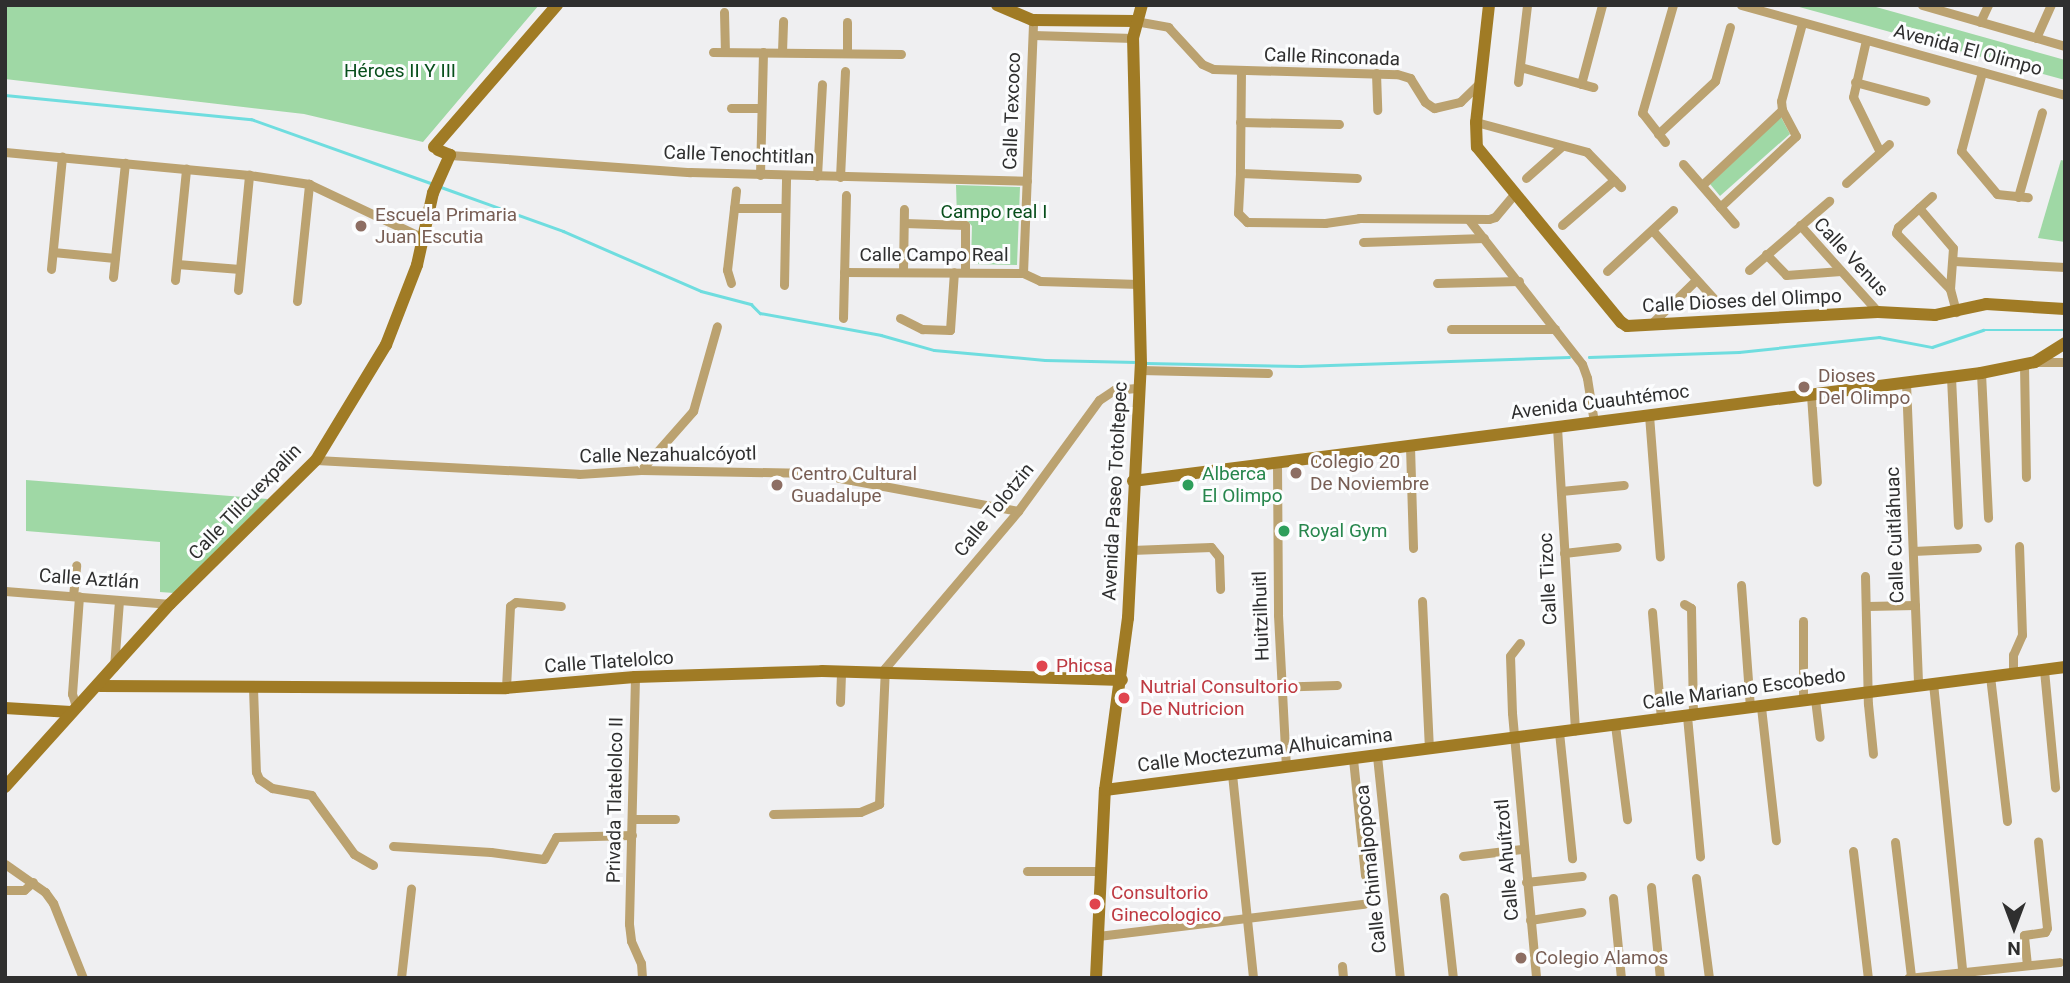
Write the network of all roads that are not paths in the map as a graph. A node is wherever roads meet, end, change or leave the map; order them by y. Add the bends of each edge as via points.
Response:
1 (557, 5) edge
2 (998, 5) edge
3 (1142, 5) edge
4 (1489, 5) edge
5 (1527, 5) edge
6 (1602, 5) edge
7 (1673, 5) edge
8 (1741, 5) edge
9 (1923, 5) edge
10 (1988, 5) edge
11 (2051, 5) edge
12 (724, 12) dead end
13 (1033, 20) junction
14 (783, 21) dead end
15 (1135, 21) junction
16 (847, 22) dead end
17 (1980, 22) junction
18 (1802, 23) junction
19 (1730, 27) dead end
20 (1033, 36) junction
21 (1133, 38) junction
22 (2036, 38) junction
23 (1866, 40) junction
24 (2065, 46) edge
25 (713, 52) dead end
26 (725, 52) junction
27 (763, 52) junction
28 (782, 52) junction
29 (847, 53) junction
30 (901, 54) dead end
31 (1520, 66) junction
32 (845, 71) dead end
33 (1241, 71) junction
34 (1982, 72) junction
35 (1376, 73) junction
36 (1481, 82) junction
37 (1518, 82) dead end
38 (1854, 82) junction
39 (1581, 83) junction
40 (822, 84) dead end
41 (1593, 88) dead end
42 (2065, 95) edge
43 (1926, 101) dead end
44 (731, 108) dead end
45 (761, 108) junction
46 (1377, 110) dead end
47 (1782, 110) junction
48 (2042, 112) dead end
49 (1240, 122) junction
50 (1476, 122) junction
51 (1339, 124) dead end
52 (1658, 134) junction
53 (1665, 142) dead end
54 (1889, 144) dead end
55 (1562, 146) junction
56 (442, 151) junction
57 (5, 152) edge
58 (1880, 152) junction
59 (62, 157) junction
60 (125, 163) junction
61 (1683, 164) dead end
62 (186, 169) junction
63 (1242, 173) junction
64 (248, 175) junction
65 (760, 175) junction
66 (786, 176) junction
67 (817, 176) junction
68 (840, 177) junction
69 (1357, 178) dead end
70 (1526, 178) dead end
71 (1614, 180) junction
72 (1027, 181) junction
73 (1846, 183) dead end
74 (309, 184) junction
75 (1702, 185) junction
76 (1621, 187) dead end
77 (736, 191) dead end
78 (1515, 193) junction
79 (846, 195) dead end
80 (1932, 196) dead end
81 (1829, 201) dead end
82 (1720, 207) junction
83 (734, 208) junction
84 (785, 208) junction
85 (1919, 208) junction
86 (904, 209) dead end
87 (1673, 210) dead end
88 (1469, 220) junction
89 (904, 223) junction
90 (1735, 224) dead end
91 (1562, 225) dead end
92 (1800, 225) junction
93 (1652, 230) junction
94 (423, 238) junction
95 (1484, 238) junction
96 (1363, 242) dead end
97 (53, 252) junction
98 (1766, 254) junction
99 (115, 258) junction
100 (1954, 261) junction
101 (177, 264) junction
102 (2065, 267) edge
103 (51, 269) dead end
104 (240, 269) junction
105 (1749, 270) dead end
106 (903, 271) junction
107 (965, 271) junction
108 (1607, 271) dead end
109 (1841, 271) junction
110 (844, 272) junction
111 (954, 272) junction
112 (1023, 273) junction
113 (113, 277) dead end
114 (1696, 280) junction
115 (175, 281) dead end
116 (1518, 281) junction
117 (731, 283) dead end
118 (1437, 283) dead end
119 (1139, 284) junction
120 (784, 285) dead end
121 (238, 289) dead end
122 (1950, 289) junction
123 (297, 301) dead end
124 (1716, 301) dead end
125 (2065, 309) edge
126 (1878, 312) junction
127 (1956, 312) junction
128 (843, 318) dead end
129 (900, 318) dead end
130 (1650, 325) junction
131 (717, 326) dead end
132 (1451, 329) dead end
133 (1555, 329) junction
134 (2065, 343) edge
135 (2065, 362) edge
136 (2030, 364) junction
137 (1141, 365) junction
138 (1268, 373) dead end
139 (1981, 373) junction
140 (1951, 377) junction
141 (1906, 383) junction
142 (1139, 388) junction
143 (1811, 395) junction
144 (1650, 415) junction
145 (1594, 422) junction
146 (1557, 427) junction
147 (1410, 446) junction
148 (316, 460) junction
149 (1277, 464) junction
150 (641, 470) junction
151 (2026, 477) dead end
152 (1133, 481) junction
153 (1817, 482) dead end
154 (1624, 485) dead end
155 (1561, 491) junction
156 (1018, 511) junction
157 (1988, 518) dead end
158 (1958, 525) dead end
159 (2019, 546) dead end
160 (1617, 547) dead end
161 (1413, 548) dead end
162 (1977, 548) dead end
163 (1131, 550) junction
164 (1913, 551) junction
165 (1564, 553) junction
166 (1660, 558) dead end
167 (76, 565) dead end
168 (1865, 576) dead end
169 (1741, 585) dead end
170 (1220, 590) dead end
171 (5, 591) edge
172 (76, 596) junction
173 (119, 600) junction
174 (1422, 601) dead end
175 (170, 604) junction
176 (1684, 604) dead end
177 (1915, 605) junction
178 (561, 606) dead end
179 (1867, 606) junction
180 (1652, 611) dead end
181 (1803, 621) dead end
182 (1521, 643) dead end
183 (2065, 667) edge
184 (114, 669) junction
185 (2043, 670) junction
186 (841, 671) junction
187 (884, 672) junction
188 (2013, 673) junction
189 (1990, 676) junction
190 (635, 677) junction
191 (1122, 680) junction
192 (1933, 683) junction
193 (100, 685) junction
194 (1337, 685) dead end
195 (1918, 685) junction
196 (1281, 687) junction
197 (253, 688) junction
198 (506, 688) junction
199 (1235, 688) dead end
200 (1869, 692) junction
201 (1809, 700) junction
202 (840, 702) dead end
203 (1756, 707) junction
204 (5, 708) edge
205 (74, 709) junction
206 (1690, 716) junction
207 (1661, 720) junction
208 (1615, 725) junction
209 (1575, 730) junction
210 (1559, 732) junction
211 (1820, 737) dead end
212 (1514, 739) junction
213 (1429, 749) junction
214 (1873, 754) dead end
215 (1377, 756) junction
216 (1353, 759) junction
217 (1286, 767) junction
218 (1232, 774) junction
219 (5, 787) edge
220 (2055, 787) dead end
221 (1105, 790) junction
222 (773, 814) dead end
223 (632, 819) junction
224 (674, 819) dead end
225 (1627, 819) dead end
226 (2007, 821) dead end
227 (632, 835) junction
228 (1776, 840) dead end
229 (2038, 841) dead end
230 (1895, 842) dead end
231 (393, 846) dead end
232 (1522, 849) junction
233 (1853, 851) dead end
234 (1463, 856) dead end
235 (1700, 856) dead end
236 (1572, 858) dead end
237 (5, 864) edge
238 (373, 865) dead end
239 (1027, 871) dead end
240 (1101, 871) junction
241 (1365, 875) dead end
242 (1583, 876) dead end
243 (1696, 878) dead end
244 (1526, 882) junction
245 (33, 883) junction
246 (1651, 887) dead end
247 (411, 889) dead end
248 (5, 890) edge
249 (1444, 897) dead end
250 (1613, 898) dead end
251 (1364, 904) dead end
252 (1581, 912) dead end
253 (1247, 919) junction
254 (1530, 920) junction
255 (1098, 936) junction
256 (2059, 962) dead end
257 (2027, 965) junction
258 (1342, 966) dead end
259 (1963, 974) edge
260 (83, 978) edge
261 (401, 978) edge
262 (642, 978) edge
263 (1096, 978) edge
264 (1253, 978) edge
265 (1343, 978) edge
266 (1400, 978) edge
267 (1453, 978) edge
268 (1536, 978) edge
269 (1621, 978) edge
270 (1660, 978) edge
271 (1709, 978) edge
272 (1868, 978) edge
273 (1910, 978) edge

1 - 56 main road, Calle Tlilcuexpalin
2 - 13 main road
3 - 15 main road, Avenida Paseo Totoltepec
4 - 36 main road, Calle Dioses del Olimpo
5 - 31 street
6 - 39 street
7 - 52 street via 1642,113
8 - 18 street, Avenida El Olimpo
9 - 17 street
10 - 17 street
11 - 22 street
12 - 26 street
13 - 15 main road
13 - 20 street, Calle Texcoco
14 - 28 street
15 - 21 main road, Avenida Paseo Totoltepec
15 - 33 street, Calle Rinconada via 1168,27 1207,68
16 - 29 street
17 - 22 street
18 - 23 street, Avenida El Olimpo
18 - 47 street
19 - 52 street via 1715,81
20 - 21 street
20 - 72 street, Calle Texcoco
21 - 119 main road, Avenida Paseo Totoltepec
22 - 24 street
23 - 34 street, Avenida El Olimpo
23 - 38 street
25 - 26 street
26 - 27 street
27 - 28 street
27 - 45 street
28 - 29 street
29 - 30 street
31 - 37 street
31 - 39 street
32 - 68 street
33 - 35 street, Calle Rinconada
33 - 49 street, Calle Rinconada
34 - 42 street, Avenida El Olimpo
34 - 48 street via 1961,151 1997,194 2023,197
35 - 36 street, Calle Rinconada via 1410,78 1434,108 1460,102
35 - 46 street
36 - 50 main road, Calle Dioses del Olimpo
38 - 43 street
38 - 58 street via 1853,97
39 - 41 street
40 - 67 street
44 - 45 street
45 - 65 street
47 - 75 street
47 - 82 street via 1796,133 1794,139
49 - 51 street
49 - 63 street, Calle Rinconada
50 - 55 street
50 - 78 main road, Calle Dioses del Olimpo via 1477,147
52 - 53 street
54 - 58 street
55 - 70 street
55 - 71 street via 1587,152
56 - 65 street, Calle Tenochtitlan
56 - 94 main road, Calle Tlilcuexpalin
57 - 59 street
58 - 73 street
59 - 60 street
59 - 97 street
60 - 62 street
60 - 99 street
61 - 75 street
62 - 64 street
62 - 101 street
63 - 69 street
63 - 88 street, Calle Rinconada via 1238,214 1242,221
64 - 74 street
64 - 104 street
65 - 66 street, Calle Tenochtitlan
66 - 67 street, Calle Tenochtitlan
66 - 84 street
67 - 68 street, Calle Tenochtitlan
68 - 72 street, Calle Tenochtitlan
71 - 76 street
71 - 91 street
72 - 112 street, Calle Texcoco
74 - 94 street
74 - 123 street
75 - 82 street
77 - 83 street
78 - 88 street via 1495,217
78 - 130 main road, Calle Dioses del Olimpo via 1621,322 1632,327
79 - 110 street
80 - 85 street
81 - 92 street
82 - 90 street
83 - 84 street
83 - 117 street via 727,270
84 - 120 street
85 - 100 street via 1953,248
85 - 122 street via 1896,233
86 - 89 street
87 - 93 street
88 - 95 street
89 - 106 street
89 - 107 street via 965,225
92 - 98 street, Calle Venus
92 - 109 street, Calle Venus
93 - 108 street
93 - 114 street
94 - 148 main road, Calle Tlilcuexpalin via 386,345
95 - 96 street
95 - 116 street
97 - 99 street
97 - 103 street
98 - 105 street, Calle Venus
98 - 109 street via 1786,275
99 - 113 street
100 - 102 street
100 - 122 street
101 - 104 street
101 - 115 street
104 - 121 street
106 - 110 street, Calle Campo Real
106 - 111 street, Calle Campo Real
107 - 111 street, Calle Campo Real
107 - 112 street, Calle Campo Real
109 - 126 street, Calle Venus
110 - 128 street
111 - 129 street via 950,330 922,329
112 - 119 street, Calle Campo Real via 1040,281
114 - 124 street
114 - 130 street
116 - 118 street
116 - 133 street
119 - 137 main road, Avenida Paseo Totoltepec
122 - 127 street
125 - 127 main road, Calle Dioses del Olimpo via 1986,304
126 - 127 main road, Calle Dioses del Olimpo
126 - 130 main road, Calle Dioses del Olimpo
131 - 150 street via 693,411
132 - 133 street
133 - 145 street via 1585,370
134 - 136 main road, Avenida Cuauhtémoc
135 - 136 street
136 - 139 main road, Avenida Cuauhtémoc
136 - 151 street
137 - 138 street
137 - 142 main road, Avenida Paseo Totoltepec
139 - 140 main road, Avenida Cuauhtémoc
139 - 157 street
140 - 141 main road, Avenida Cuauhtémoc
140 - 158 street
141 - 143 main road, Avenida Cuauhtémoc
141 - 164 street, Calle Cuitláhuac
142 - 152 main road, Avenida Paseo Totoltepec
142 - 156 street, Calle Tolotzin via 1114,390 1099,400
143 - 144 main road, Avenida Cuauhtémoc
143 - 153 street
144 - 145 main road, Avenida Cuauhtémoc
144 - 166 street
145 - 146 main road, Avenida Cuauhtémoc
146 - 147 main road, Avenida Cuauhtémoc
146 - 155 street, Calle Tizoc
147 - 149 main road, Avenida Cuauhtémoc
147 - 161 street
148 - 150 street, Calle Nezahualcóyotl via 579,474
148 - 175 main road, Calle Tlilcuexpalin
149 - 152 main road, Avenida Cuauhtémoc
149 - 196 street, Huitzilhuitl
150 - 156 street, Calle Nezahualcóyotl via 813,472
152 - 163 main road, Avenida Paseo Totoltepec
154 - 155 street
155 - 165 street, Calle Tizoc
156 - 187 street, Calle Tolotzin
159 - 188 street via 2022,635 2013,655
160 - 165 street
162 - 164 street
163 - 170 street via 1211,547 1219,557
163 - 191 main road, Avenida Paseo Totoltepec
164 - 177 street, Calle Cuitláhuac
165 - 209 street, Calle Tizoc
167 - 172 street
168 - 179 street
169 - 203 street
171 - 172 street, Calle Aztlán
172 - 173 street, Calle Aztlán
172 - 205 street
173 - 175 street, Calle Aztlán
173 - 184 street
174 - 213 street
175 - 184 main road, Calle Tlilcuexpalin
176 - 206 street via 1690,608
177 - 179 street
177 - 195 street, Calle Cuitláhuac
178 - 198 street via 510,606
179 - 200 street
180 - 207 street
181 - 201 street
182 - 212 street, Calle Ahuítzotl via 1510,656
183 - 185 main road, Calle Mariano Escobedo
184 - 193 main road, Calle Tlilcuexpalin
185 - 188 main road, Calle Mariano Escobedo
185 - 220 street
186 - 187 main road, Calle Tlatelolco
186 - 190 main road, Calle Tlatelolco
186 - 202 street
187 - 191 main road, Calle Tlatelolco
187 - 222 street via 879,804 860,812
188 - 189 main road, Calle Mariano Escobedo
189 - 192 main road, Calle Mariano Escobedo
189 - 226 street
190 - 198 main road, Calle Tlatelolco
190 - 223 street, Privada Tlatelolco II
191 - 221 main road, Avenida Paseo Totoltepec
192 - 195 main road, Calle Mariano Escobedo
192 - 259 street
193 - 197 main road, Calle Tlatelolco
193 - 205 main road, Calle Tlilcuexpalin
194 - 196 street
195 - 200 main road, Calle Mariano Escobedo
196 - 199 street
196 - 217 street, Huitzilhuitl
197 - 198 main road, Calle Tlatelolco
197 - 238 street via 259,779 272,788 311,795 354,854
200 - 201 main road, Calle Mariano Escobedo
200 - 214 street
201 - 203 main road, Calle Mariano Escobedo
201 - 211 street
203 - 206 main road, Calle Mariano Escobedo
203 - 228 street
204 - 205 main road
205 - 219 main road, Calle Tlilcuexpalin
206 - 207 main road, Calle Mariano Escobedo
206 - 235 street
207 - 208 main road, Calle Mariano Escobedo
208 - 209 main road, Calle Mariano Escobedo
208 - 225 street
209 - 210 main road, Calle Mariano Escobedo
210 - 212 main road, Calle Mariano Escobedo
210 - 236 street
212 - 213 main road, Calle Mariano Escobedo
212 - 232 street, Calle Ahuítzotl
213 - 215 main road, Calle Moctezuma Alhuicamina
215 - 216 main road, Calle Moctezuma Alhuicamina
215 - 266 street, Calle Chimalpopoca
216 - 217 main road, Calle Moctezuma Alhuicamina
216 - 241 street
217 - 218 main road, Calle Moctezuma Alhuicamina
218 - 221 main road, Calle Moctezuma Alhuicamina
218 - 253 street
221 - 240 main road, Avenida Paseo Totoltepec
223 - 224 street
223 - 227 street, Privada Tlatelolco II
227 - 231 street via 556,838 544,859
227 - 262 street, Privada Tlatelolco II via 629,924
229 - 257 street via 2047,928 2024,935
230 - 273 street
232 - 234 street
232 - 244 street, Calle Ahuítzotl
233 - 272 street
237 - 245 street
239 - 240 street
240 - 255 main road, Avenida Paseo Totoltepec
242 - 244 street
243 - 271 street
244 - 254 street, Calle Ahuítzotl
245 - 248 street via 24,890
245 - 260 street via 53,903
246 - 270 street
247 - 261 street
249 - 267 street
250 - 269 street
251 - 253 street
252 - 254 street
253 - 255 street
253 - 264 street
254 - 268 street, Calle Ahuítzotl
255 - 263 main road, Avenida Paseo Totoltepec
256 - 257 street
257 - 259 street
258 - 265 street
259 - 273 street

